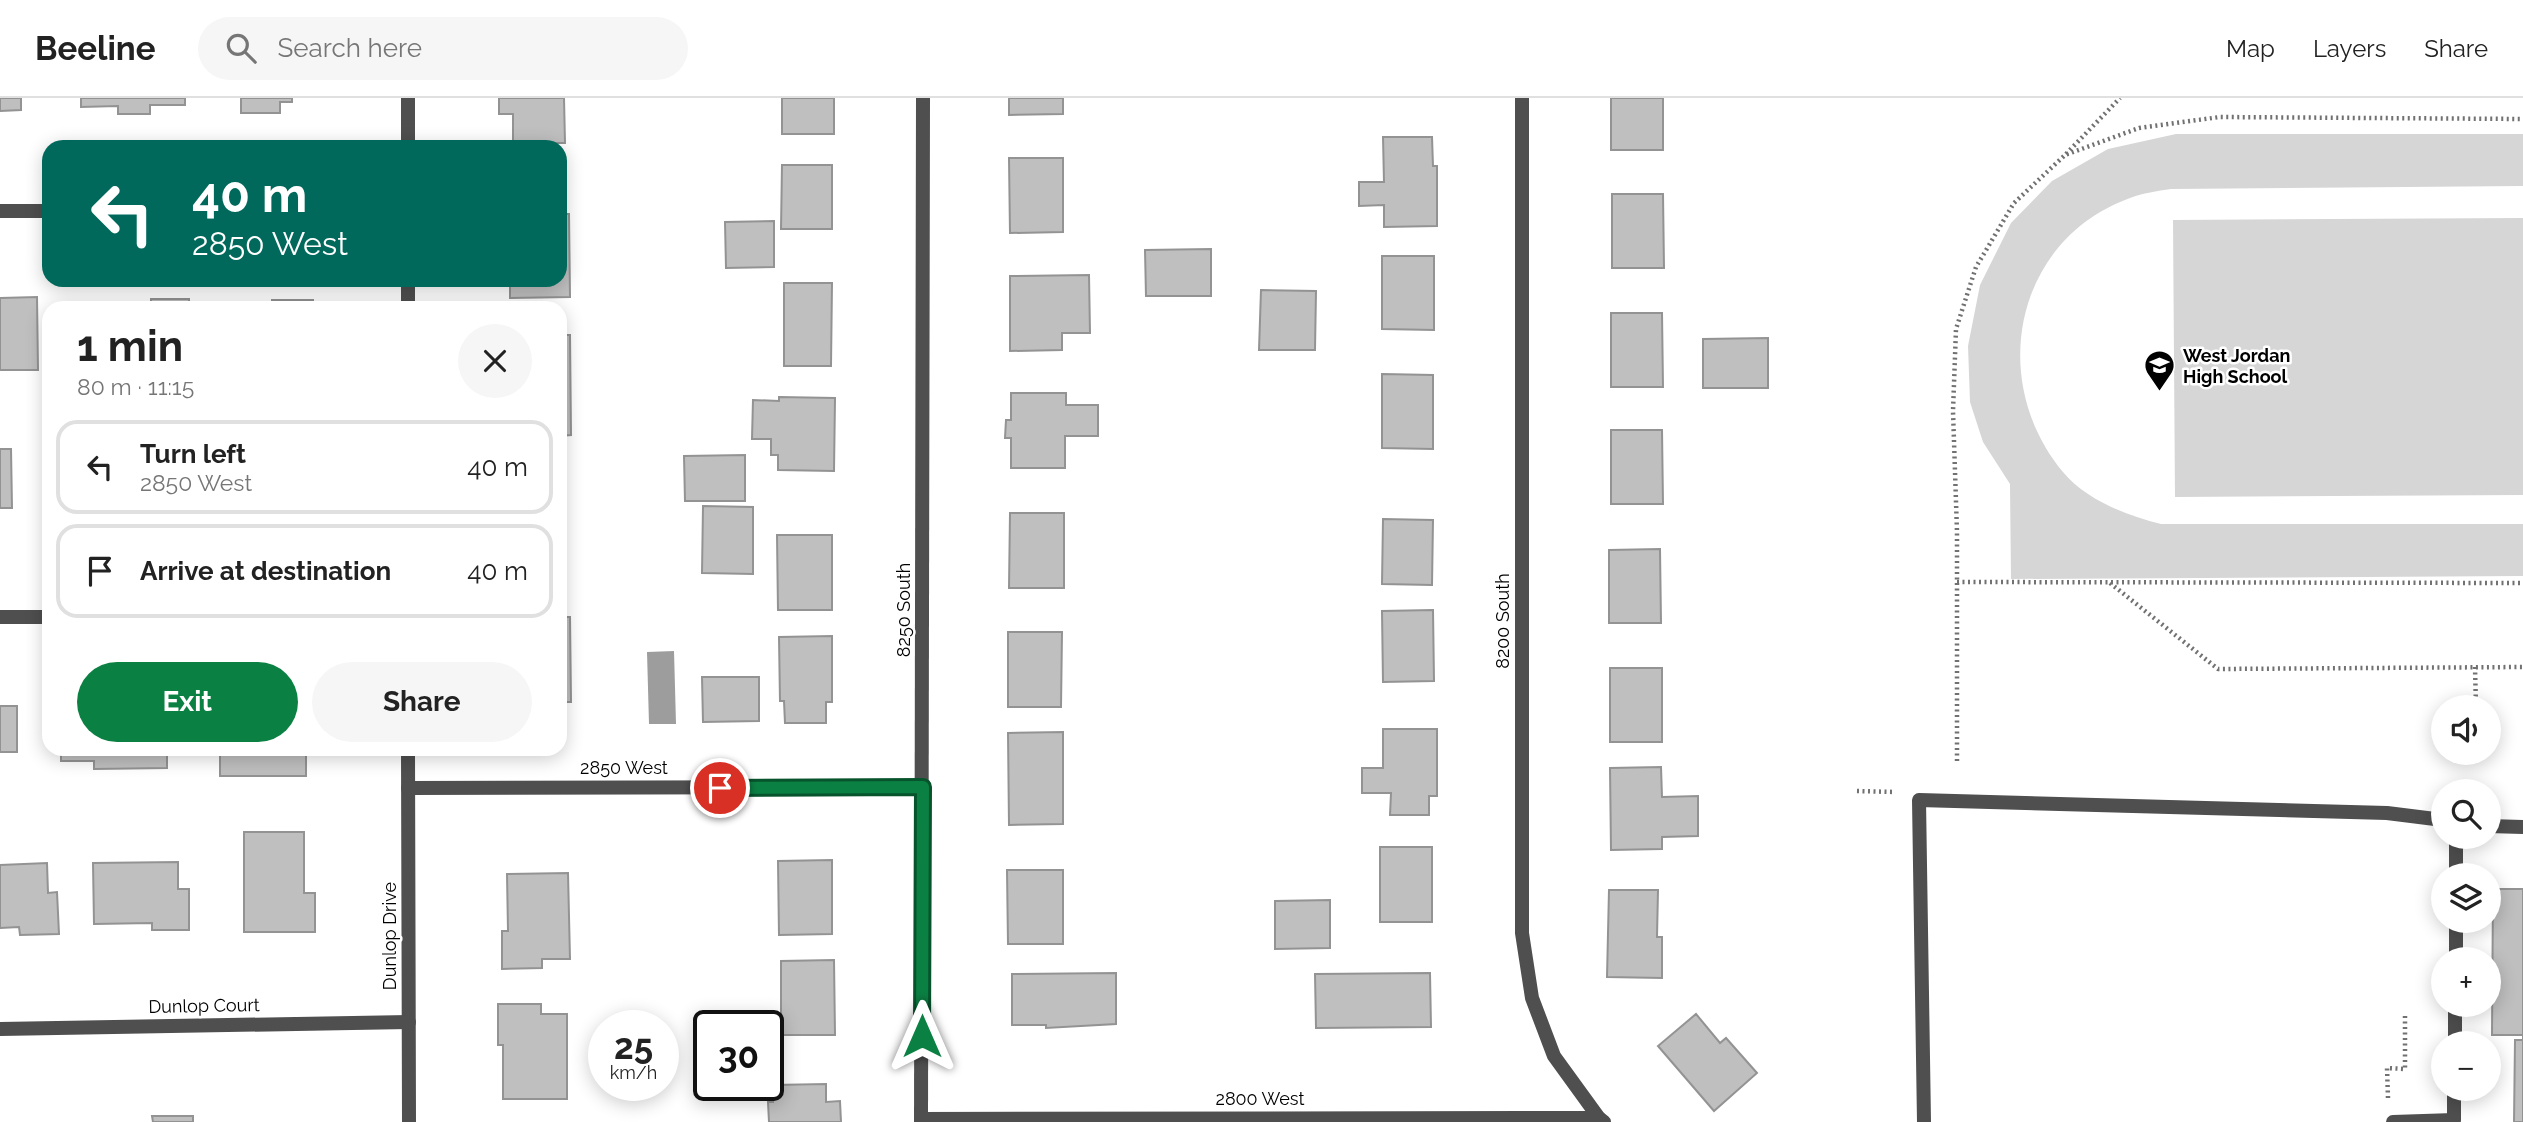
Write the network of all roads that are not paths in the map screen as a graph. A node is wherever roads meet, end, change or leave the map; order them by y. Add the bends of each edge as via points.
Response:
1 (408, 98) edge
2 (923, 98) edge
3 (1522, 98) edge
4 (408, 140) edge
5 (0, 211) edge
6 (42, 211) edge
7 (0, 617) edge
8 (42, 617) edge
9 (408, 756) edge
10 (923, 787) junction
11 (408, 788) junction
12 (2431, 819) edge
13 (2501, 826) edge
14 (2523, 827) edge
15 (409, 1021) junction
16 (0, 1029) edge
17 (2454, 1101) edge
18 (2390, 1115) edge
19 (921, 1120) edge
20 (1601, 1120) edge
21 (410, 1122) edge
22 (1924, 1122) edge

1 - 4 street
2 - 10 street, 8250 South
3 - 20 street, 8200 South via 1522,933 1532,998 1554,1056
5 - 6 street
7 - 8 street
9 - 11 street, Dunlop Drive
10 - 11 street, 2850 West
10 - 19 street, 8250 South
11 - 15 street, Dunlop Drive
12 - 22 street via 2374,813 1919,800
13 - 14 street
15 - 16 street, Dunlop Court
15 - 21 street, Dunlop Drive
17 - 18 street via 2454,1120
19 - 20 street, 2800 West

